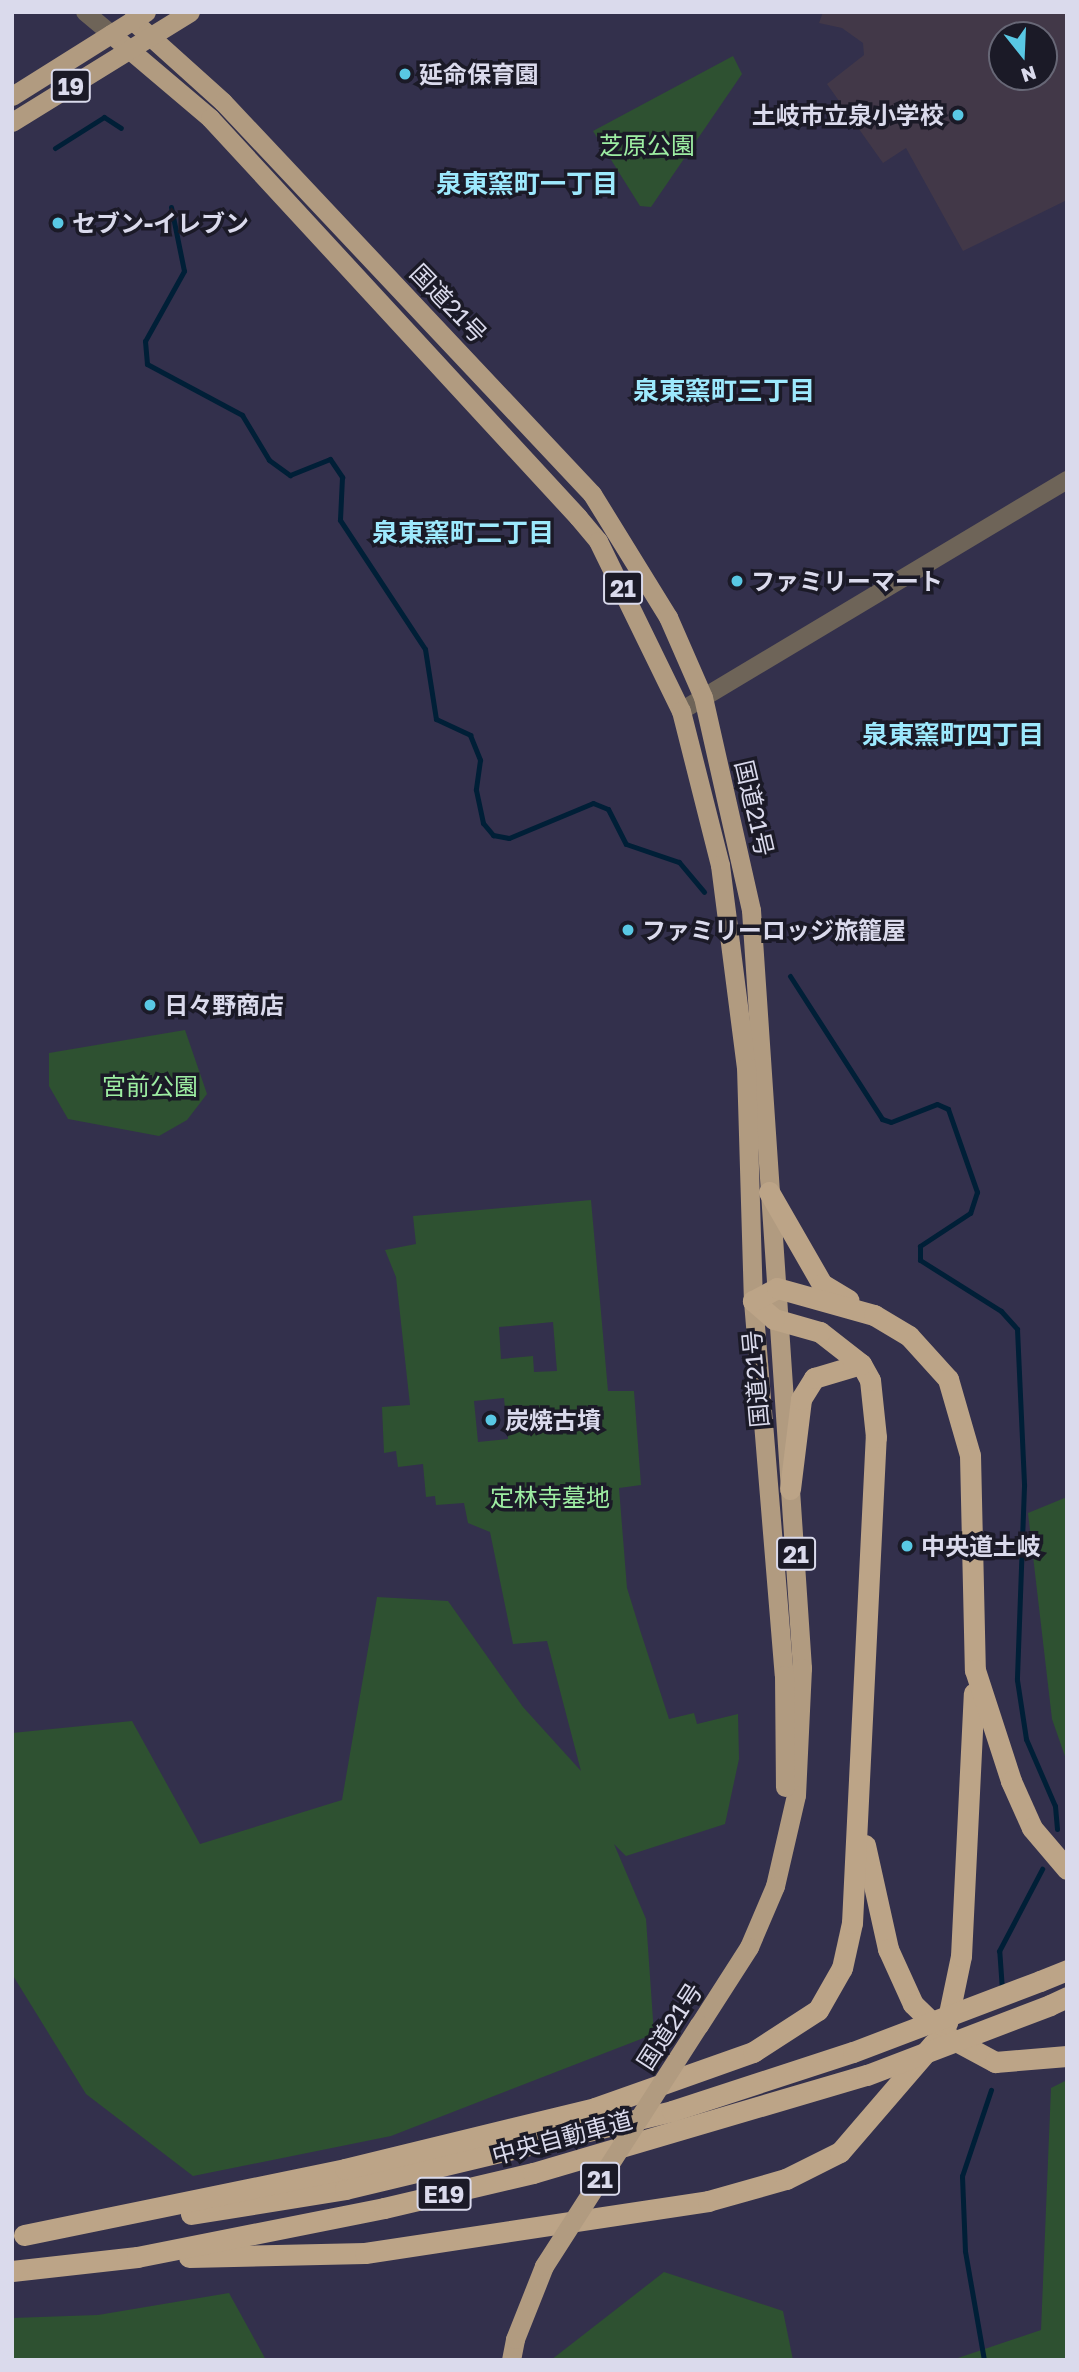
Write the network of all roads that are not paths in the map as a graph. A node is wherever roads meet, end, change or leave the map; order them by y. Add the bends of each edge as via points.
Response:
1 (85, 12) edge
2 (190, 12) edge
3 (134, 15) edge
4 (111, 34) junction
5 (150, 37) junction
6 (129, 51) junction
7 (12, 96) edge
8 (12, 122) edge
9 (1067, 480) edge
10 (703, 697) junction
11 (681, 711) junction
12 (769, 1192) junction
13 (777, 1288) junction
14 (753, 1301) junction
15 (874, 1315) junction
16 (774, 1319) junction
17 (861, 1364) junction
18 (790, 1489) junction
19 (975, 1670) junction
20 (789, 1819) junction
21 (861, 1826) junction
22 (1067, 1869) edge
23 (1067, 1970) edge
24 (1058, 2001) edge
25 (947, 2023) dead end
26 (934, 2042) dead end
27 (1067, 2056) edge
28 (18, 2236) edge
29 (137, 2257) junction
30 (12, 2271) edge
31 (511, 2360) edge

1 - 4 street
2 - 5 highway, 19
3 - 4 highway, 19
3 - 5 highway, 国道21号 / 21
4 - 6 highway, 国道21号 / 21
4 - 7 highway, 19
5 - 6 highway, 19
5 - 10 highway, 国道21号 / 21 via 223,102 592,494 668,617
6 - 8 highway, 19
6 - 11 highway, 国道21号 / 21 via 210,118 578,517 610,563
9 - 10 street
10 - 11 street
10 - 12 highway, 国道21号 / 21 via 751,910 767,1077
11 - 14 highway, 国道21号 / 21 via 720,865 746,1068
12 - 13 highway, 国道21号 / 21
12 - 15 highway via 822,1284
13 - 14 highway
13 - 15 highway
13 - 16 highway, 国道21号 / 21
14 - 16 highway
14 - 20 highway, 国道21号 / 21 via 785,1675
15 - 19 highway via 932,1356 962,1413 970,1455
16 - 17 highway via 820,1332
16 - 18 highway, 国道21号 / 21
17 - 18 highway via 814,1378 801,1399
17 - 21 highway via 870,1380 876,1437
18 - 20 highway, 国道21号 / 21 via 802,1668 800,1762
19 - 22 highway via 1010,1781 1032,1828
19 - 25 highway via 961,1956
20 - 31 highway, 国道21号 / 21, bridge via 775,1886 749,1947 544,2266
21 - 27 highway via 888,1950 913,2004 945,2035 995,2062
21 - 28 highway via 842,1968 818,2010 753,2052 595,2108 345,2169
23 - 28 highway, 中央自動車道 / E19, bridge via 853,2052 672,2111 345,2189
24 - 29 highway, 中央自動車道 / E19, bridge via 867,2076 533,2173
26 - 29 highway via 840,2152 786,2179 708,2201 365,2253
29 - 30 highway, 中央自動車道 / E19

